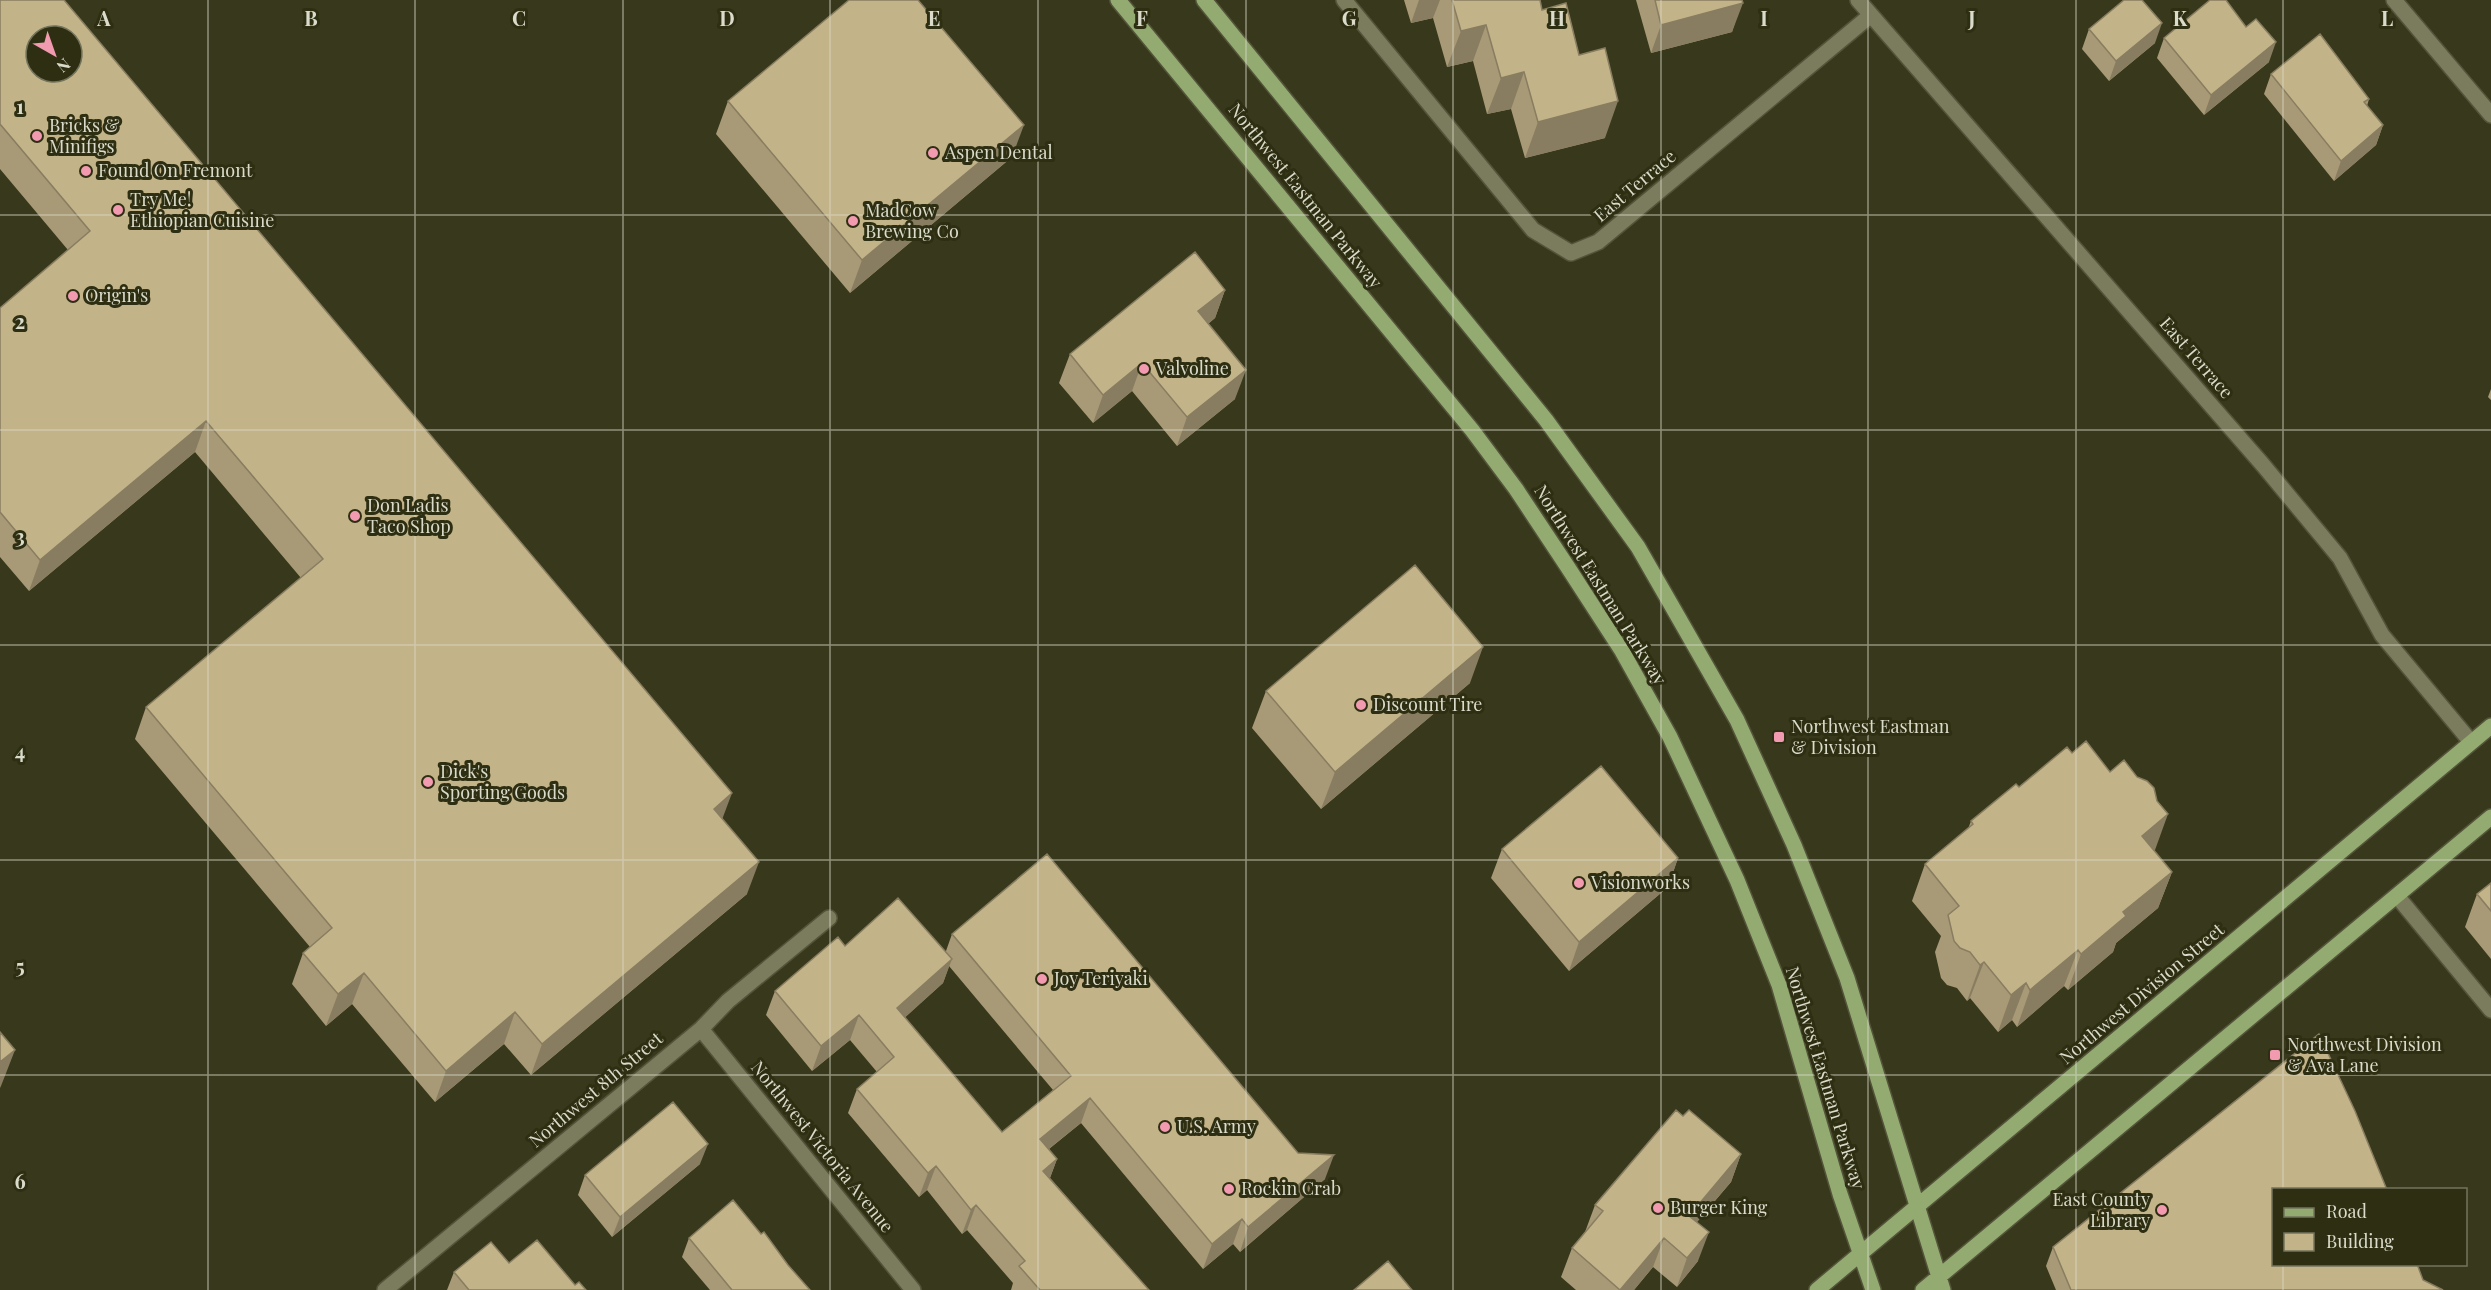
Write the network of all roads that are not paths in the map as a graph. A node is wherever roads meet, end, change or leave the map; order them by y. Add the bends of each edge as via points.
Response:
1 (1118, 0) edge
2 (1204, 0) edge
3 (1344, 0) edge
4 (1858, 0) edge
5 (2394, 0) edge
6 (1871, 15) junction
7 (2491, 115) edge
8 (2491, 726) edge
9 (2471, 742) junction
10 (2491, 818) edge
11 (2397, 897) junction
12 (829, 918) dead end
13 (2491, 1010) edge
14 (701, 1029) junction
15 (1916, 1206) junction
16 (1860, 1254) junction
17 (1941, 1284) edge
18 (384, 1290) edge
19 (913, 1290) edge
20 (1817, 1290) edge
21 (1873, 1290) edge
22 (1923, 1290) edge

1 - 16 main road, Northwest Eastman Parkway via 1472,430 1516,489 1622,651 1671,737 1775,974
2 - 15 main road via 1491,350 1638,548 1737,720 1794,845 1847,978
3 - 6 street, East Terrace via 1533,230 1571,253 1598,242
4 - 6 street, East Terrace
5 - 7 street
6 - 9 street, East Terrace via 2326,541 2340,558 2382,635
8 - 9 main road, Northwest Division Street
9 - 15 main road, Northwest Division Street
10 - 11 main road
11 - 13 street
11 - 17 main road
12 - 14 street, Northwest 8th Street via 728,1001
14 - 18 street, Northwest 8th Street
14 - 19 street, Northwest Victoria Avenue
15 - 16 main road, Northwest Division Street
15 - 17 main road
16 - 20 main road, Northwest Division Street
16 - 21 main road, Northwest Eastman Parkway
17 - 22 main road

